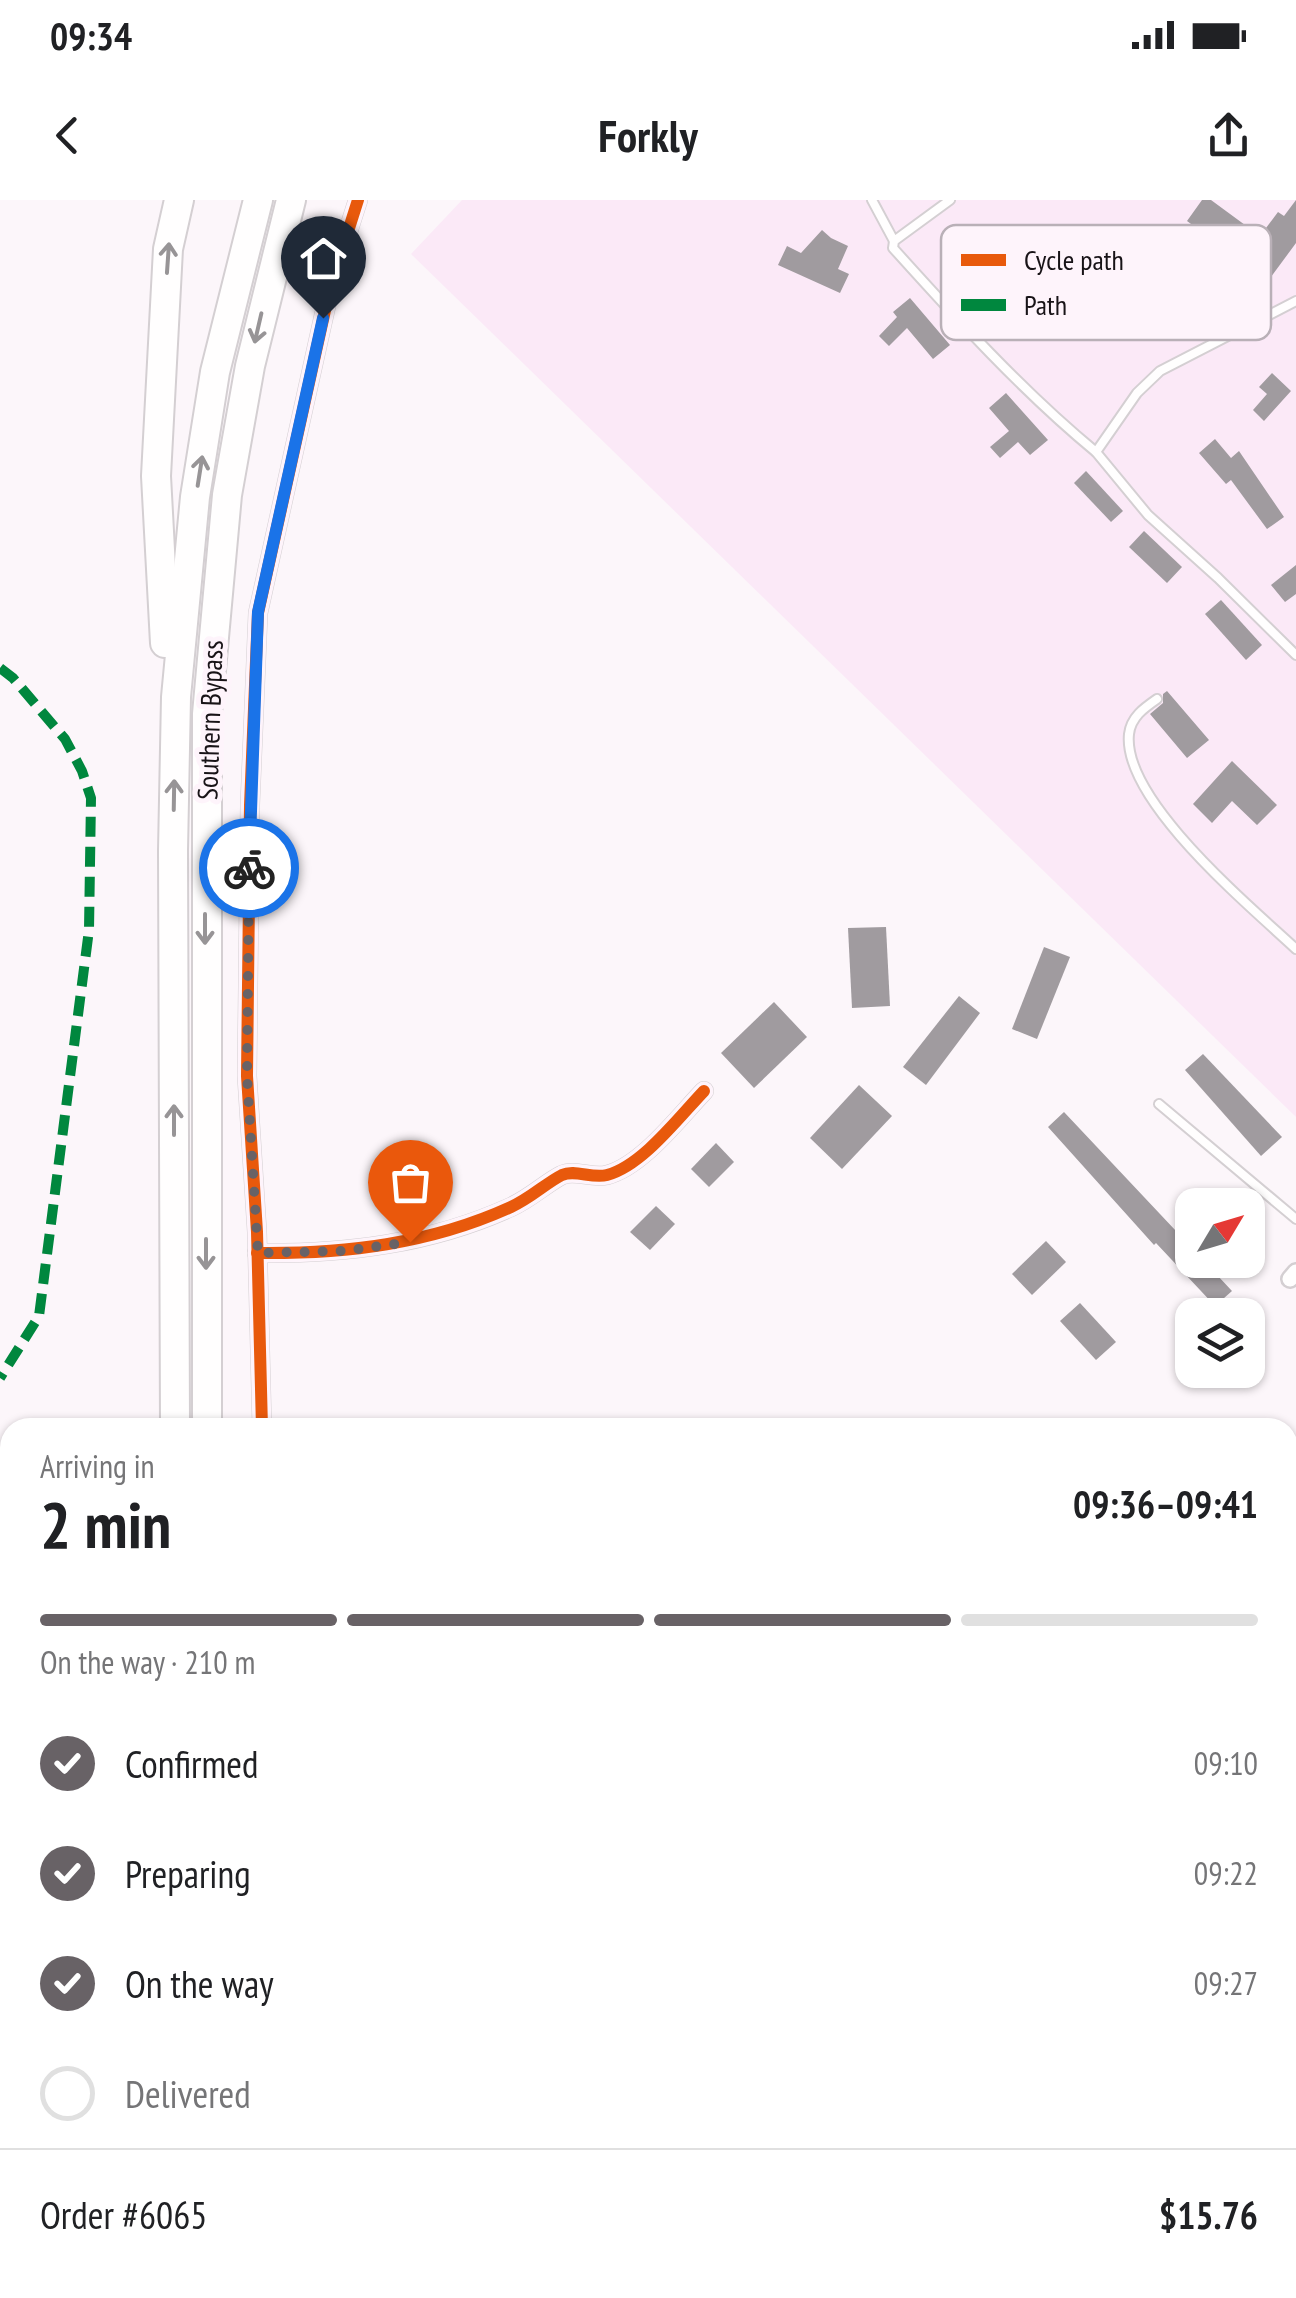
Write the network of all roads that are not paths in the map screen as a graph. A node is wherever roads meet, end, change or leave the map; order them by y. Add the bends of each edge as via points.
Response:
1 (179, 200) edge
2 (258, 200) edge
3 (291, 200) edge
4 (358, 200) edge
5 (872, 200) edge
6 (950, 200) edge
7 (894, 241) junction
8 (941, 301) edge
9 (1296, 301) edge
10 (1271, 314) edge
11 (978, 340) edge
12 (1220, 340) edge
13 (1096, 452) junction
14 (1296, 655) edge
15 (1156, 699) dead end
16 (175, 739) junction
17 (1296, 949) edge
18 (704, 1091) dead end
19 (1159, 1104) dead end
20 (1296, 1218) edge
21 (258, 1253) junction
22 (176, 1418) edge
23 (207, 1418) edge
24 (262, 1418) edge

16 -> 1 highway via 156,507 168,249
16 -> 2 highway, Southern Bypass via 184,595 215,372
3 -> 23 highway, Southern Bypass via 227,495 207,714
4 - 21 street via 330,288 258,612 247,1076
5 - 7 lane
6 - 7 lane
7 - 8 lane via 893,248
9 - 10 lane
11 - 13 lane
12 - 13 lane via 1160,371
13 - 14 lane via 1148,515
15 - 17 lane via 1136,714 1129,734 1140,784 1212,868
22 -> 16 highway, Southern Bypass
18 - 21 street via 631,1164 609,1175 562,1175 508,1209 410,1242
19 - 20 lane
21 - 24 street

